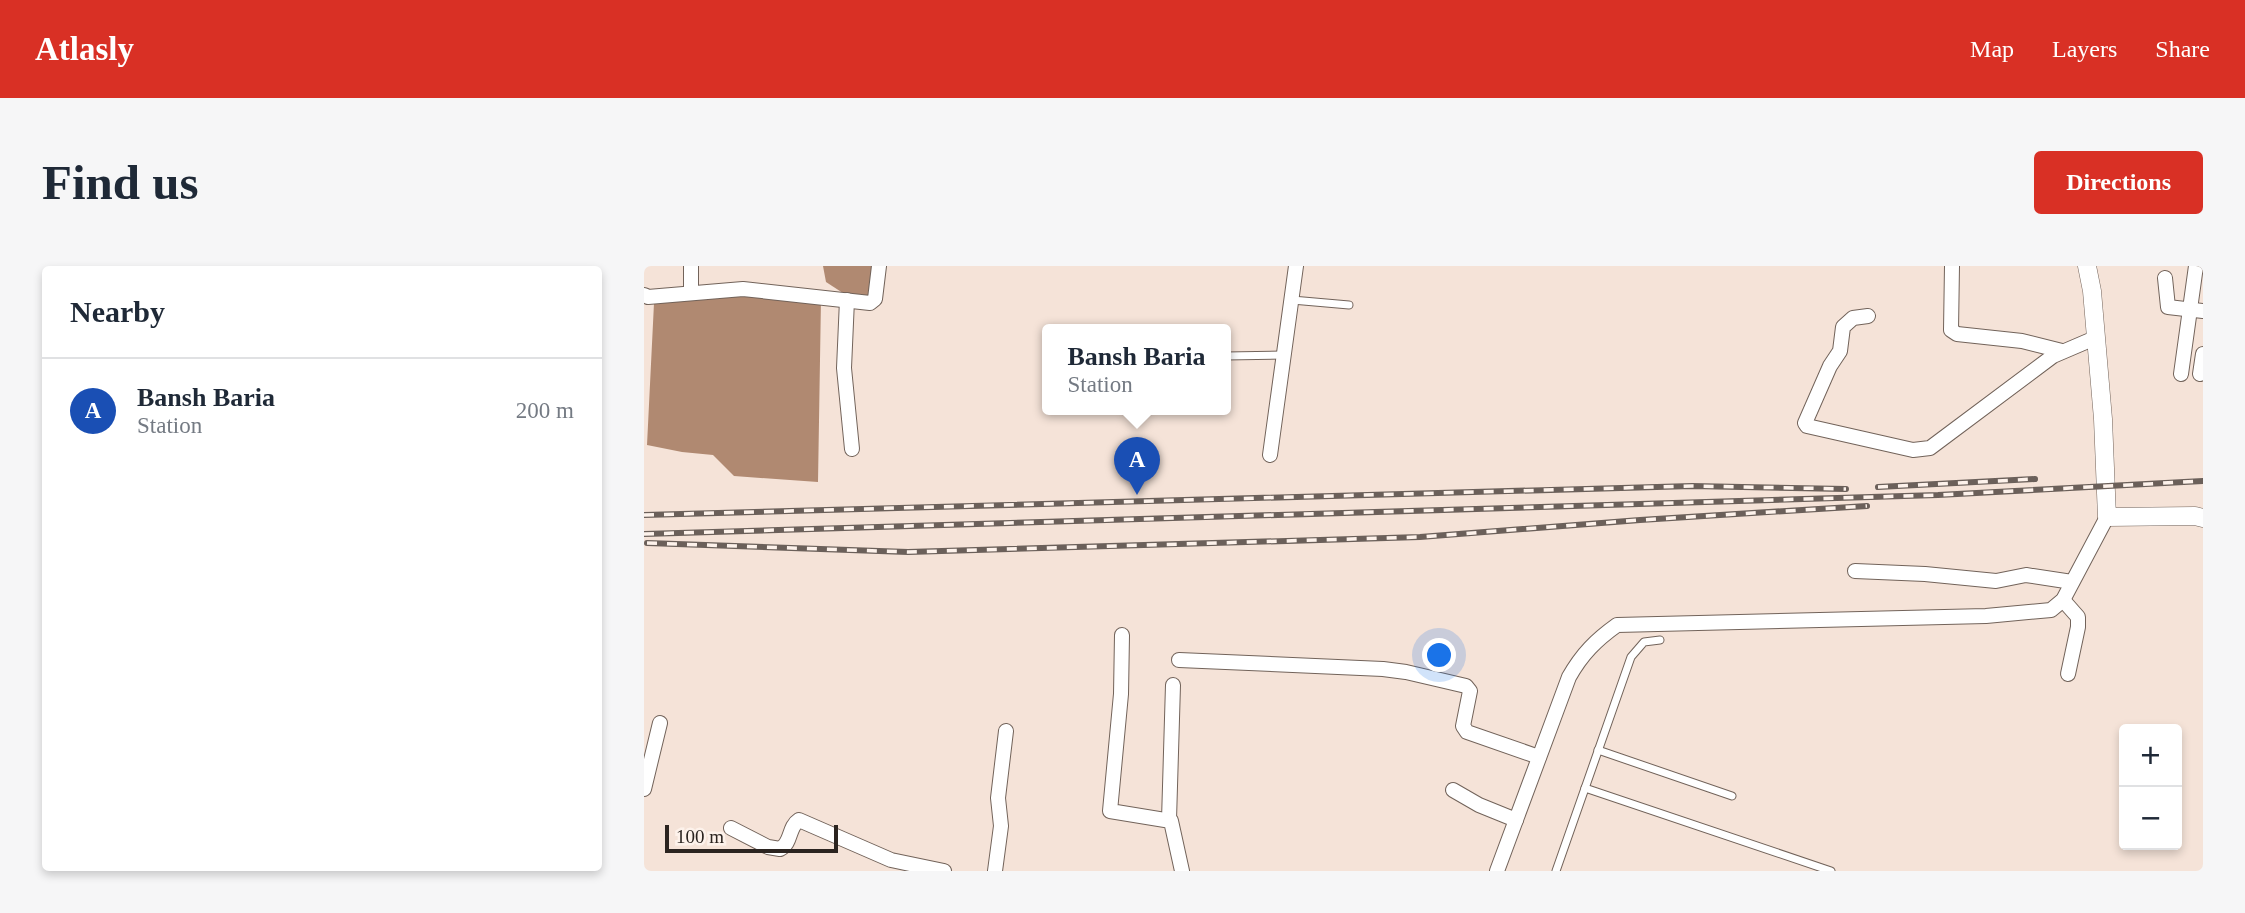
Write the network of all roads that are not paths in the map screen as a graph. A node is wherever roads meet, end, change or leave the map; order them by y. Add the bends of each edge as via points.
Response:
1 (691, 266) edge
2 (879, 266) edge
3 (1296, 266) edge
4 (1952, 266) edge
5 (2087, 266) edge
6 (2196, 266) edge
7 (2165, 278) dead end
8 (691, 292) junction
9 (644, 295) edge
10 (847, 300) junction
11 (1292, 300) junction
12 (1349, 305) dead end
13 (2196, 310) edge
14 (1868, 316) dead end
15 (2095, 338) junction
16 (2062, 351) junction
17 (2203, 354) edge
18 (1284, 355) junction
19 (1231, 356) edge
20 (2181, 374) dead end
21 (2200, 374) dead end
22 (852, 449) dead end
23 (1270, 455) dead end
24 (2106, 517) junction
25 (2203, 518) edge
26 (1855, 571) dead end
27 (2073, 582) junction
28 (2063, 600) junction
29 (1122, 635) dead end
30 (1660, 640) dead end
31 (1179, 660) dead end
32 (2068, 674) dead end
33 (1173, 685) dead end
34 (660, 723) dead end
35 (1006, 731) dead end
36 (1598, 750) junction
37 (1539, 757) junction
38 (1585, 788) junction
39 (644, 789) edge
40 (1453, 790) dead end
41 (1732, 796) dead end
42 (1168, 820) junction
43 (1516, 820) junction
44 (731, 828) dead end
45 (902, 867) edge
46 (944, 871) edge
47 (995, 871) edge
48 (1182, 871) edge
49 (1497, 871) edge
50 (1556, 871) edge
51 (1830, 871) edge

1 - 8 street
2 - 10 street via 874,301
3 - 11 street
4 - 16 street via 1951,330
5 - 15 street
6 - 13 street
7 - 13 street via 2166,305
8 - 9 street
8 - 10 street via 743,289
10 - 22 street via 844,368
11 - 12 lane
11 - 18 street
13 - 20 street
14 - 16 street via 1853,318 1843,327 1840,351 1805,420 1807,426 1922,450
15 - 16 street
15 - 24 street
17 - 21 street
18 - 19 lane
18 - 23 street
24 - 25 street
24 - 27 street
26 - 27 street via 1996,581 2026,575
27 - 28 street
28 - 32 street via 2078,617
28 - 37 street via 2051,610 1986,616 1617,625 1578,661
29 - 42 street via 1110,811
30 - 36 lane via 1644,642 1630,657
31 - 37 street via 1383,669 1466,686 1470,691 1463,726 1467,732
33 - 42 street
34 - 39 street
35 - 47 street
36 - 38 lane
36 - 41 lane
37 - 43 street
38 - 50 lane
38 - 51 lane
40 - 43 street
42 - 48 street via 1173,824
43 - 49 street
44 - 45 street via 780,849 799,820
45 - 46 street

